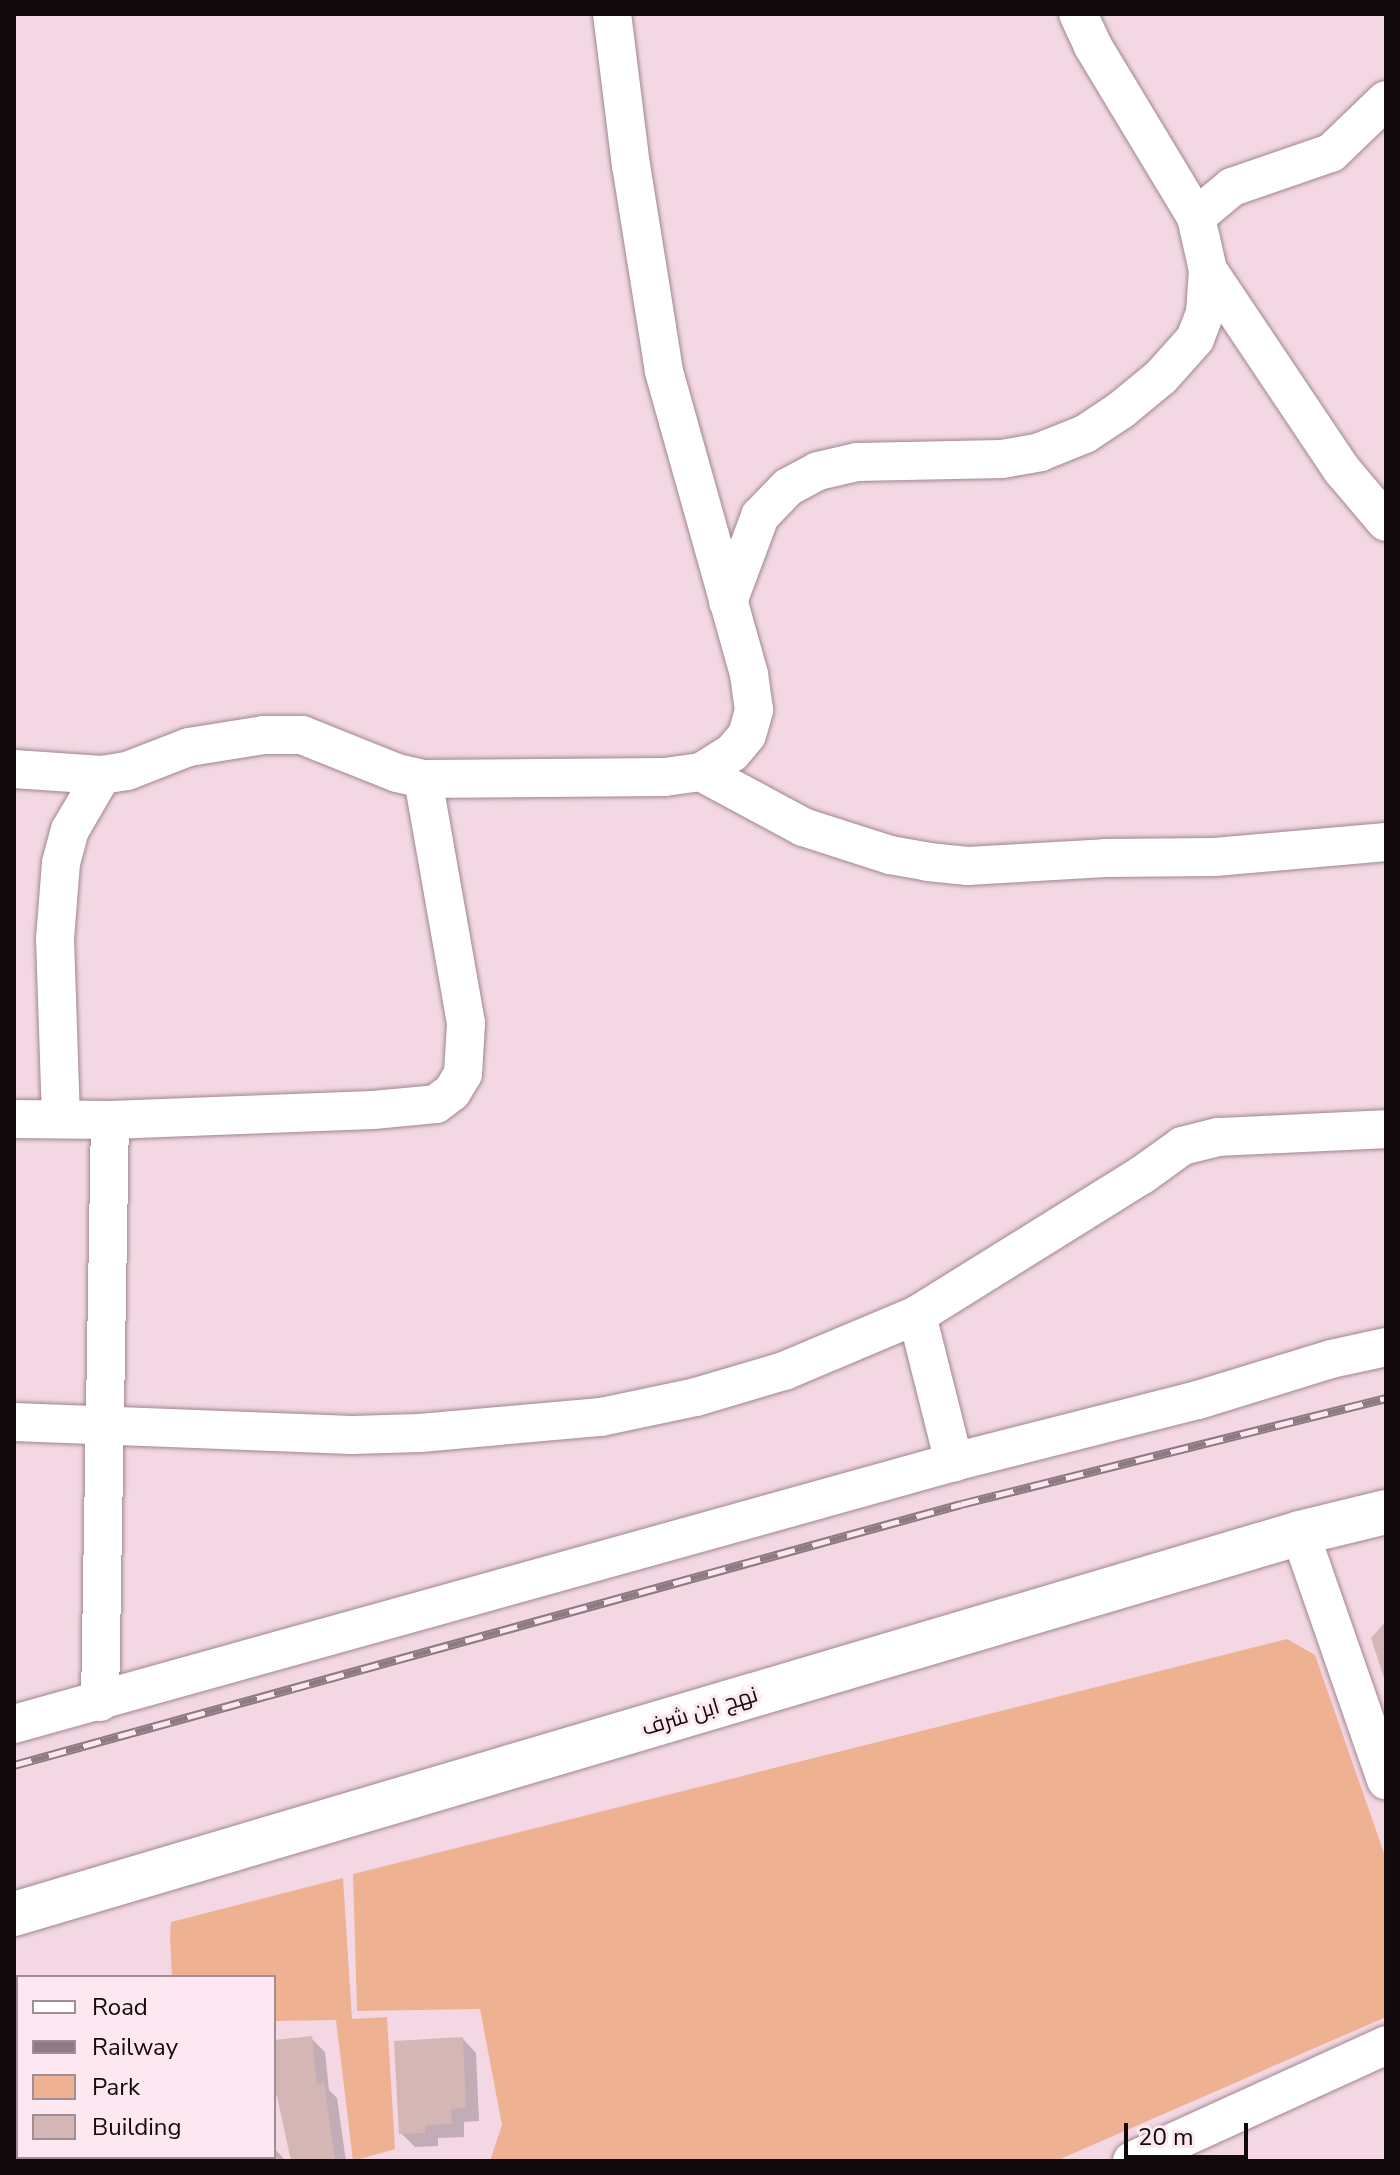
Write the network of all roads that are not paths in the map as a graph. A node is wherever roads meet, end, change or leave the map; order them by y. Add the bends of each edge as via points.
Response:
1 (612, 14) edge
2 (1078, 14) edge
3 (1386, 100) edge
4 (1196, 217) junction
5 (1208, 270) junction
6 (1386, 522) edge
7 (728, 602) junction
8 (14, 769) edge
9 (701, 772) junction
10 (102, 775) junction
11 (423, 779) junction
12 (1386, 842) edge
13 (14, 1119) edge
14 (61, 1119) junction
15 (110, 1120) junction
16 (1386, 1129) edge
17 (917, 1315) junction
18 (1386, 1347) edge
19 (14, 1422) edge
20 (105, 1425) junction
21 (954, 1462) junction
22 (1386, 1512) edge
23 (1300, 1533) junction
24 (100, 1702) junction
25 (14, 1724) edge
26 (1386, 1780) edge
27 (14, 1914) edge
28 (1386, 2045) edge
29 (1132, 2161) edge

1 - 7 street via 664,371
2 - 4 street
3 - 4 street via 1331,153 1232,187
4 - 5 street
5 - 6 street via 1342,470
5 - 7 street via 1205,313 1195,339 1161,377 1109,418 1040,452 1002,459 857,462 818,471 788,487 760,516
7 - 9 street via 754,710 747,735 732,753
8 - 10 street
9 - 11 street via 665,777
9 - 12 street via 803,827 890,855 941,864 1215,857
10 - 11 street via 201,744 302,735
10 - 14 street via 70,830 61,863 55,939
11 - 15 street via 466,1023 463,1074 452,1092 436,1104 373,1110
13 - 14 street
14 - 15 street
15 - 20 street
16 - 17 street via 1219,1137 1182,1146
17 - 20 street via 784,1371 601,1417 352,1435
17 - 21 street
18 - 21 street
19 - 20 street
20 - 24 street
21 - 24 street
22 - 23 main road, نهج ابن شرف
23 - 26 street
23 - 27 main road, نهج ابن شرف
24 - 25 street
28 - 29 street

